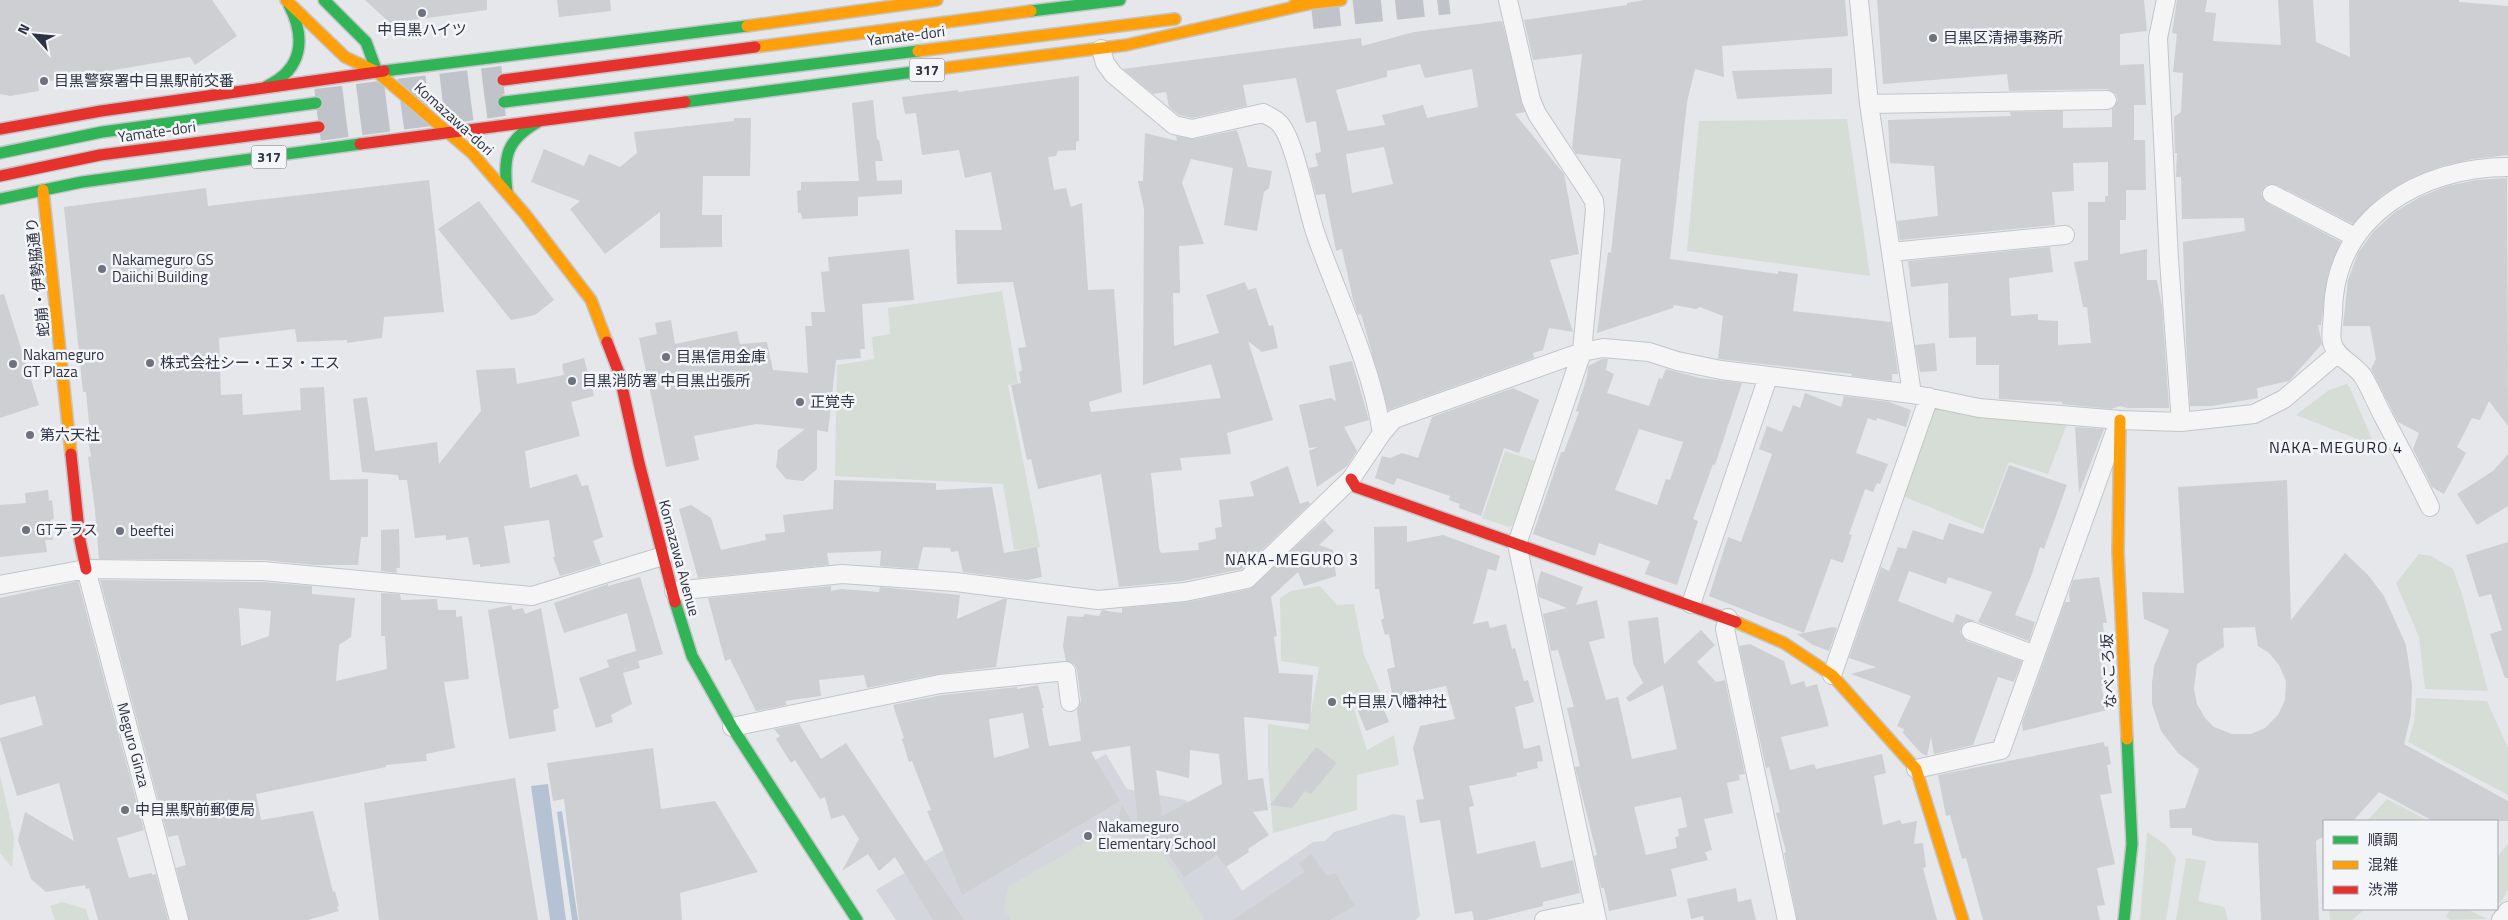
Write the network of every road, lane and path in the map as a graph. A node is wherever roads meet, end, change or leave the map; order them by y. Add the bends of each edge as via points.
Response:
1 (324, 0) edge
2 (937, 0) edge
3 (1120, 0) edge
4 (1341, 0) edge
5 (1508, 0) edge
6 (1859, 0) edge
7 (2166, 0) edge
8 (286, 1) edge
9 (1313, 3) junction
10 (1204, 16) dead end
11 (1185, 18) dead end
12 (1102, 49) junction
13 (377, 72) junction
14 (503, 80) tunnel mouth
15 (260, 89) junction
16 (2107, 100) dead end
17 (504, 102) tunnel mouth
18 (316, 103) tunnel mouth
19 (1868, 104) junction
20 (538, 122) junction
21 (319, 127) tunnel mouth
22 (0, 129) edge
23 (448, 132) junction
24 (0, 153) edge
25 (2508, 167) edge
26 (0, 176) edge
27 (44, 190) junction
28 (507, 192) junction
29 (2272, 194) dead end
30 (0, 199) edge
31 (2065, 235) dead end
32 (2355, 237) junction
33 (1891, 252) junction
34 (1582, 352) junction
35 (2338, 353) junction
36 (1768, 377) junction
37 (1920, 396) junction
38 (2120, 420) junction
39 (2181, 422) junction
40 (1381, 428) junction
41 (1351, 479) junction
42 (2430, 507) dead end
43 (1517, 544) junction
44 (664, 556) junction
45 (86, 569) junction
46 (0, 585) edge
47 (674, 591) junction
48 (1691, 604) junction
49 (1728, 618) junction
50 (1971, 631) dead end
51 (2035, 655) junction
52 (1832, 675) junction
53 (1070, 702) dead end
54 (732, 727) junction
55 (1916, 769) junction
56 (2508, 911) edge
57 (1596, 915) edge
58 (179, 920) edge
59 (857, 920) edge
60 (1544, 920) edge
61 (1786, 920) edge
62 (1964, 920) edge
63 (2124, 920) edge
64 (2502, 920) edge

1 - 13 main road, Komazawa-dori via 366,42
2 - 13 main road
3 - 14 main road, Yamate-dori
4 - 9 main road, 317
5 - 34 street via 1531,100 1594,201
6 - 19 street
7 - 39 street via 2158,38
8 - 13 main road, Komazawa-dori via 345,57
8 - 15 main road via 294,13 300,33 298,54 289,74
9 - 10 main road, 317
9 - 12 main road, 317
11 - 17 main road, Yamate-dori / 317
12 - 20 main road, 317
12 - 40 street via 1105,63 1113,74 1174,125 1192,129 1263,113 1279,122 1295,159 1316,234 1352,325
13 - 15 main road
13 - 23 main road, Komazawa-dori
15 - 22 main road via 100,111
16 - 19 street
18 - 24 main road, Yamate-dori via 102,132
19 - 33 street
20 - 23 main road, 317
20 - 28 main road via 515,136 509,147 505,160
21 - 26 main road, Yamate-dori / 317 via 100,155
23 - 27 main road, 317 via 82,182
23 - 28 main road, Komazawa-dori via 472,152
25 - 32 street via 2468,170 2423,183 2382,206
27 - 30 main road, 317
27 - 45 main road, 蛇崩・伊勢脇通り via 80,540
28 - 44 main road, Komazawa Avenue via 580,283 597,314 619,373
29 - 32 street
31 - 33 street
32 - 35 street via 2345,253 2333,288 2332,342
33 - 37 street
34 - 36 street via 1604,348 1650,352 1677,361
34 - 40 street via 1394,419
34 - 43 street
35 - 39 street via 2284,399 2254,414
35 - 42 street via 2362,375
36 - 37 street
36 - 48 street
37 - 38 street via 1979,408
37 - 52 street
38 - 39 street
38 - 51 street
38 - 63 main road, なべころ坂 via 2118,552 2132,844
40 - 41 street
41 - 43 main road via 1356,487
41 - 47 street via 1247,579 1185,592 1098,600 956,582 842,574
43 - 48 main road
43 - 57 street
44 - 45 street via 532,596 263,572
44 - 47 main road, Komazawa Avenue
45 - 46 street
45 - 58 street, Meguro Ginza
47 - 54 main road, Komazawa Avenue via 692,656
48 - 49 main road
49 - 52 main road via 1784,643
49 - 61 street via 1725,629
50 - 51 street
51 - 55 street via 2001,750
52 - 55 main road
53 - 54 street via 1066,671 940,684
54 - 59 main road, Komazawa Avenue
55 - 62 main road
56 - 64 street
57 - 60 street

